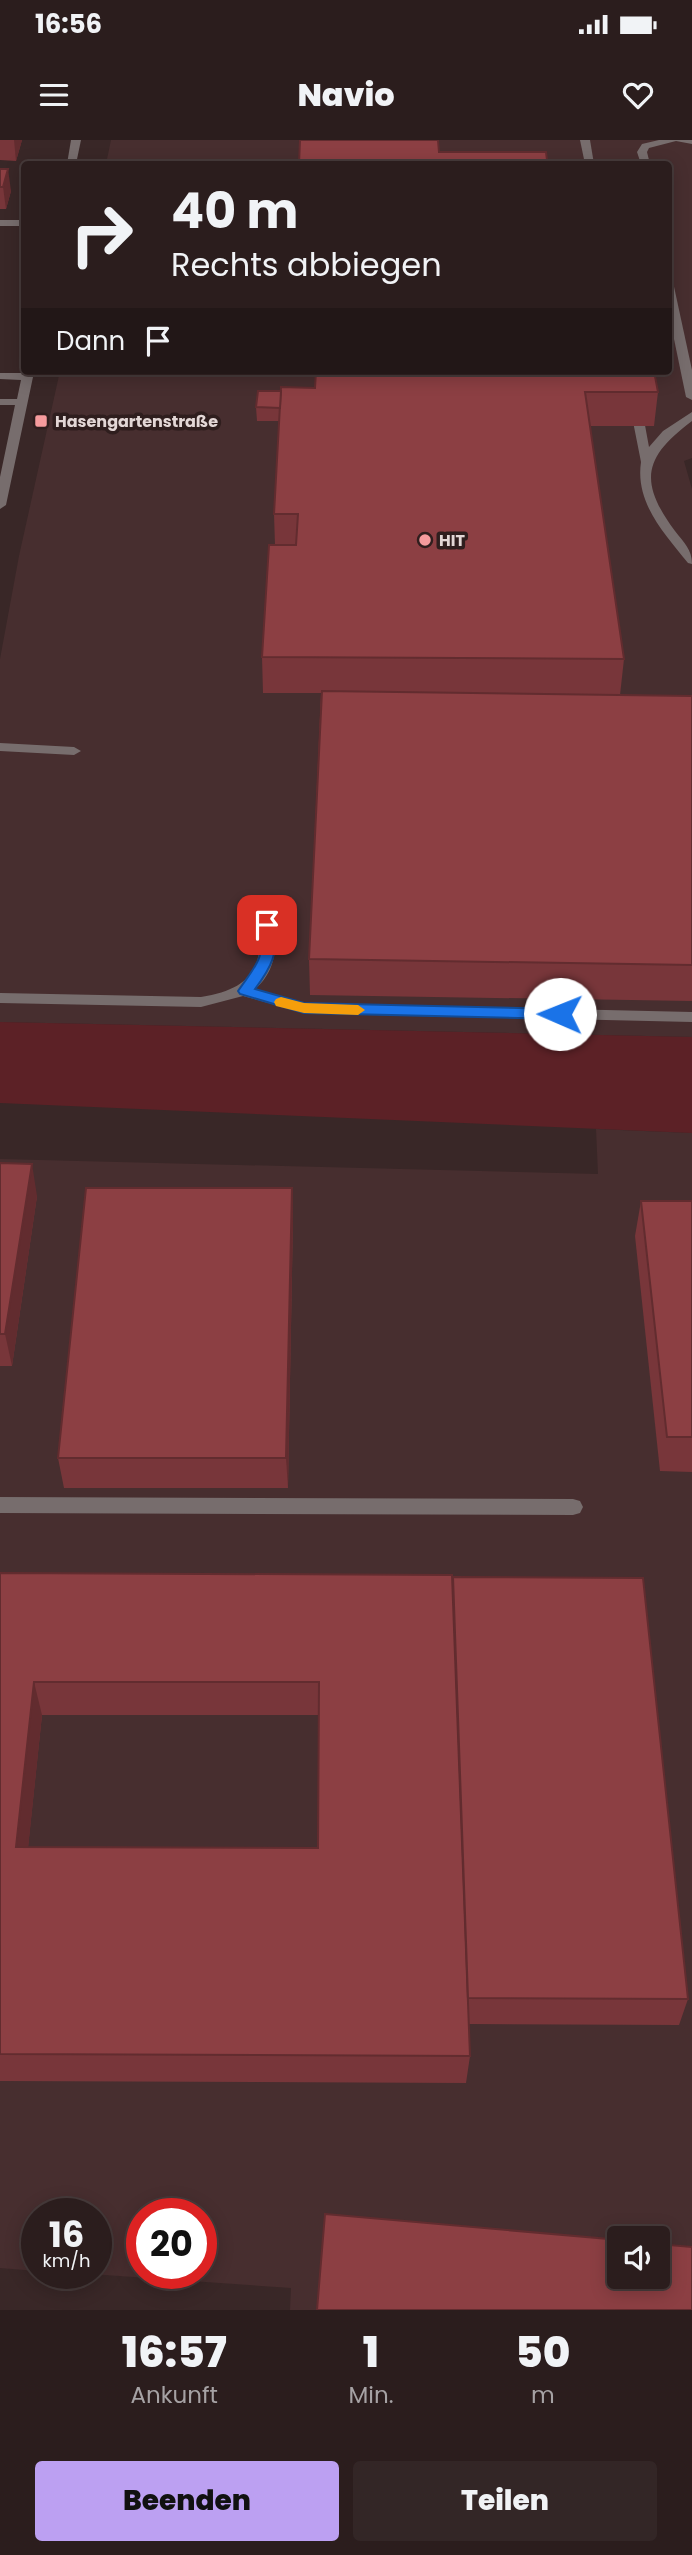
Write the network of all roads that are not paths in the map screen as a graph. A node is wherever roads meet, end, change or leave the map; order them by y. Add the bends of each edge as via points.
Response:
1 (76, 140) edge
2 (585, 140) edge
3 (672, 140) edge
4 (680, 140) edge
5 (692, 141) edge
6 (72, 161) edge
7 (589, 161) edge
8 (644, 161) edge
9 (0, 223) edge
10 (21, 223) edge
11 (672, 301) edge
12 (21, 374) edge
13 (28, 375) edge
14 (630, 375) edge
15 (0, 376) edge
16 (692, 397) edge
17 (0, 401) edge
18 (22, 402) junction
19 (692, 415) edge
20 (646, 461) junction
21 (0, 505) edge
22 (692, 560) edge
23 (0, 747) edge
24 (75, 751) dead end
25 (267, 925) dead end
26 (245, 991) junction
27 (0, 998) edge
28 (692, 1017) edge
29 (0, 1505) edge
30 (573, 1507) dead end

1 - 6 street
2 - 7 street
3 - 8 street via 645,146
4 - 5 street
9 - 10 street
11 - 16 street
12 - 15 street
13 - 18 street
14 - 20 street
17 - 18 street
18 - 21 street
19 - 20 street via 656,444
20 - 22 street via 649,502
23 - 24 street
25 - 26 street via 270,938 265,966
26 - 27 street via 201,1002
26 - 28 street via 304,1008
29 - 30 street

